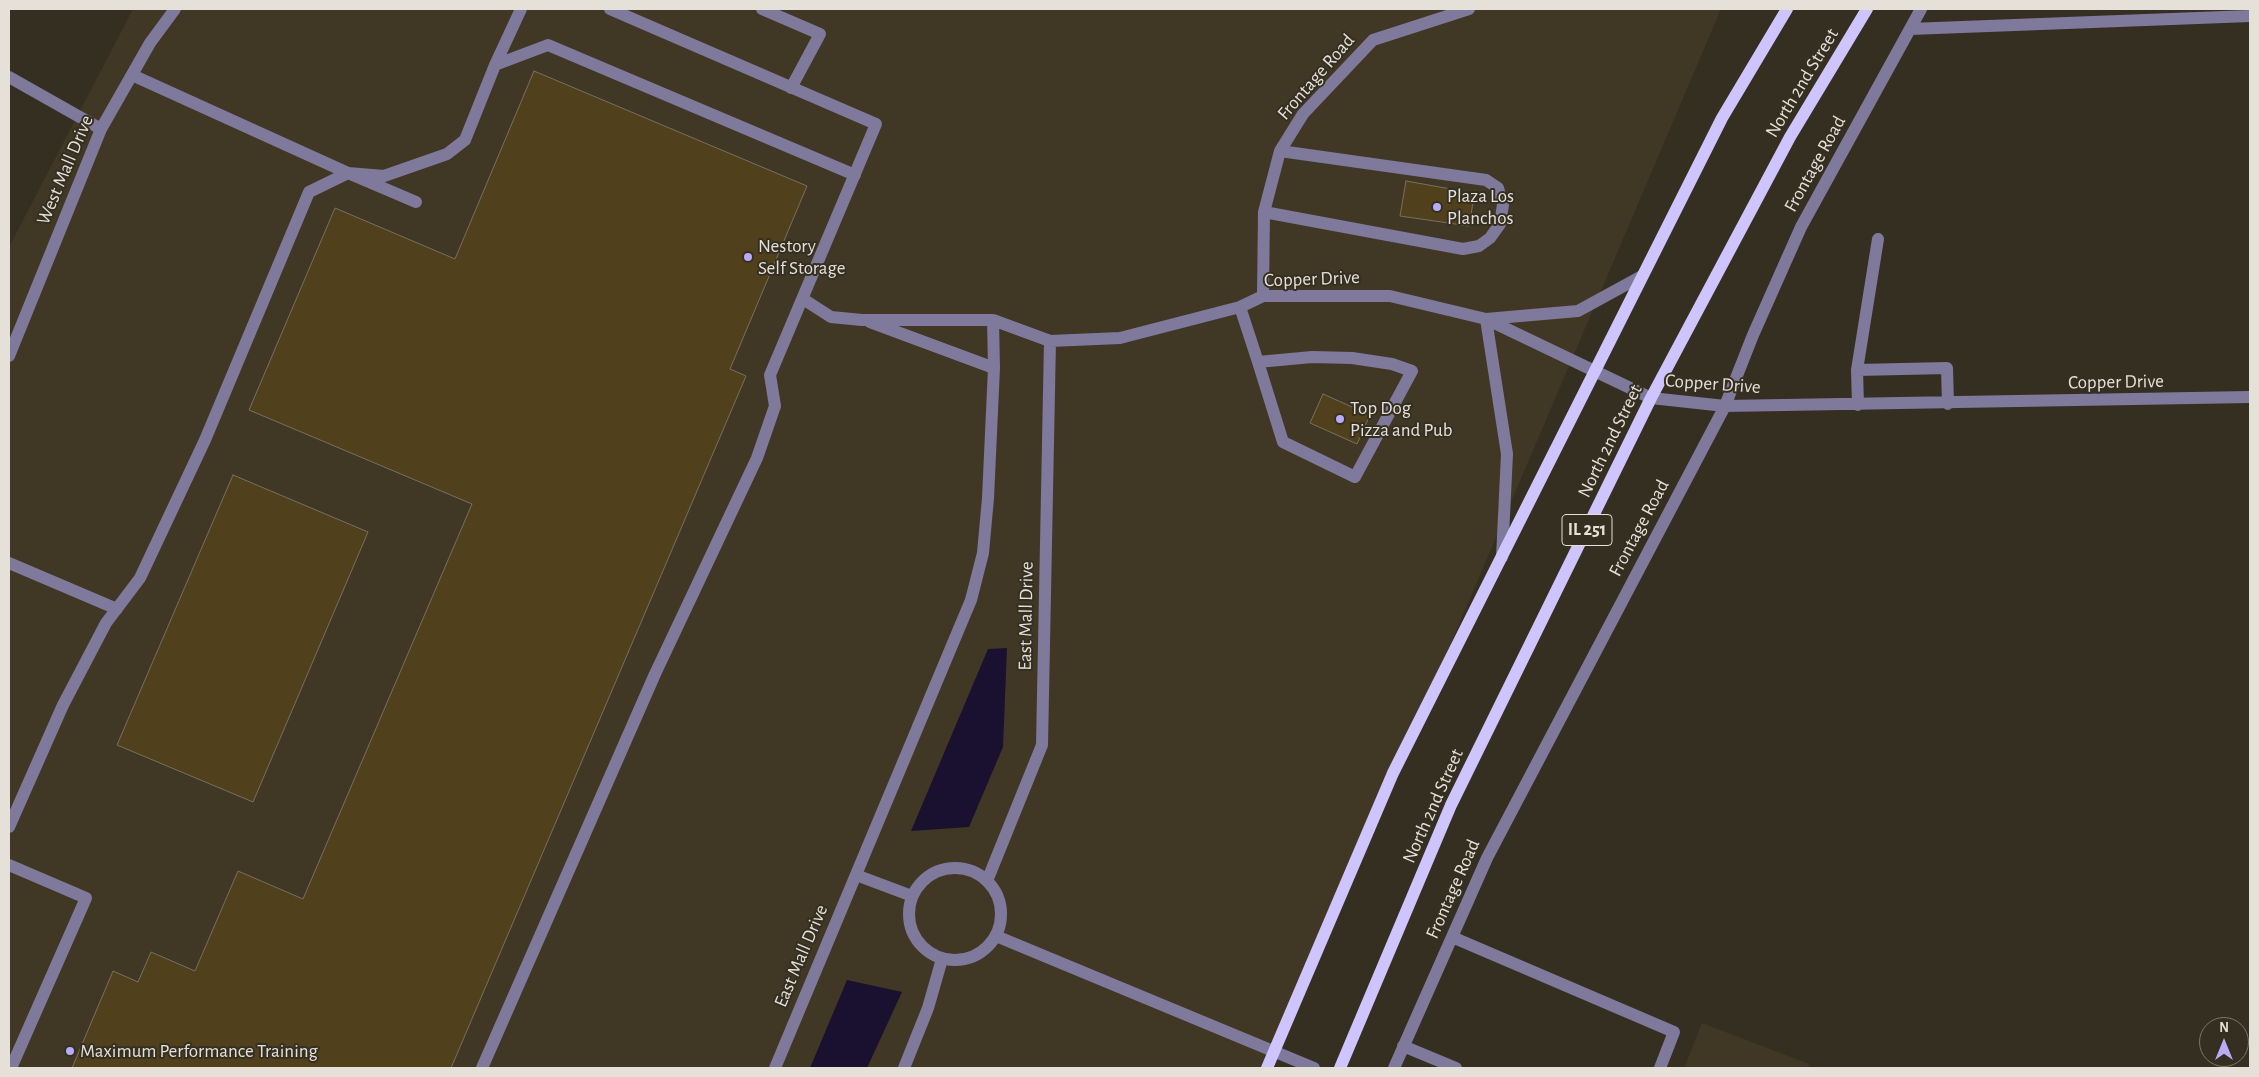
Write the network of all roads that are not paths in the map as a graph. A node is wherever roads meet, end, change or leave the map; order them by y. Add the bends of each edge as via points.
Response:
1 (175, 9) edge
2 (521, 9) edge
3 (610, 9) edge
4 (762, 9) edge
5 (1469, 9) edge
6 (1787, 9) edge
7 (1867, 9) edge
8 (1922, 9) edge
9 (2250, 16) edge
10 (1910, 29) junction
11 (495, 66) junction
12 (132, 75) junction
13 (9, 77) edge
14 (791, 88) junction
15 (101, 128) junction
16 (1280, 151) junction
17 (348, 173) junction
18 (855, 175) junction
19 (416, 202) dead end
20 (1264, 212) junction
21 (1878, 239) dead end
22 (1642, 276) junction
23 (1263, 296) junction
24 (803, 299) junction
25 (1240, 307) junction
26 (1486, 319) junction
27 (862, 320) junction
28 (994, 320) junction
29 (1050, 341) junction
30 (9, 356) edge
31 (1258, 362) junction
32 (994, 368) junction
33 (1596, 370) junction
34 (1857, 370) junction
35 (1651, 398) junction
36 (2250, 398) edge
37 (1948, 404) junction
38 (1858, 405) junction
39 (1725, 406) junction
40 (1502, 557) junction
41 (9, 563) edge
42 (117, 609) junction
43 (9, 827) edge
44 (9, 865) edge
45 (856, 875) junction
46 (987, 881) junction
47 (912, 896) junction
48 (996, 936) junction
49 (1452, 937) junction
50 (942, 959) junction
51 (1403, 1046) junction
52 (1274, 1052) junction
53 (11, 1068) edge
54 (482, 1068) edge
55 (775, 1068) edge
56 (904, 1068) edge
57 (1267, 1068) edge
58 (1314, 1068) edge
59 (1340, 1068) edge
60 (1394, 1068) edge
61 (1456, 1068) edge
62 (1660, 1068) edge

1 - 12 street, West Mall Drive
2 - 11 street
3 - 14 street
4 - 14 street via 820,34
5 - 16 street, Frontage Road via 1373,40 1303,114
6 - 22 main road via 1722,118
7 - 35 main road, North 2nd Street / IL 251 via 1790,137
8 - 10 street, Frontage Road
9 - 10 street
10 - 39 street, Frontage Road via 1801,227
11 - 17 street via 465,140 447,154 384,176
11 - 18 street via 548,45
12 - 15 street, West Mall Drive
12 - 17 street
13 - 15 street
14 - 18 street via 876,124
15 - 30 street, West Mall Drive
16 - 20 street, Frontage Road
16 - 20 street via 1486,180 1498,188 1503,205 1500,224 1479,246 1463,249
17 - 19 street
17 - 42 street via 309,192 205,440 140,578
18 - 24 street
20 - 23 street, Frontage Road
21 - 34 street
22 - 26 street via 1578,311
22 - 33 main road
23 - 25 street, Copper Drive
23 - 26 street, Copper Drive via 1390,296
24 - 27 street via 831,316
24 - 54 street via 770,375 776,406 757,458 655,674
25 - 29 street, Copper Drive via 1120,338
25 - 31 street
26 - 33 street, Copper Drive
26 - 40 street via 1507,454
27 - 28 street
27 - 32 street
28 - 29 street
28 - 32 street, East Mall Drive
29 - 46 street, East Mall Drive via 1042,745
31 - 31 street via 1283,442 1355,477 1412,371 1392,364 1352,358 1312,357
32 - 45 street, East Mall Drive via 983,553 971,600
33 - 35 street, Copper Drive
33 - 40 main road
34 - 37 street via 1947,368
34 - 38 street
35 - 39 street, Copper Drive
35 - 59 main road, North 2nd Street / IL 251 via 1451,805
36 - 37 street, Copper Drive
37 - 38 street, Copper Drive
38 - 39 street, Copper Drive
39 - 49 street, Frontage Road via 1486,858
40 - 52 main road via 1393,773
41 - 42 street
42 - 43 street via 106,623 63,704
44 - 53 street via 86,898
45 - 47 street
45 - 55 street, East Mall Drive
46 - 47 street via 975,872 945,869 931,874
46 - 48 street via 1001,907
47 - 50 street via 908,912 910,927 917,941
48 - 50 street via 973,957
48 - 52 street
49 - 51 street, Frontage Road
49 - 62 street via 1674,1032
50 - 56 street via 928,1008
51 - 60 street, Frontage Road
51 - 61 street
52 - 57 main road
52 - 58 street

